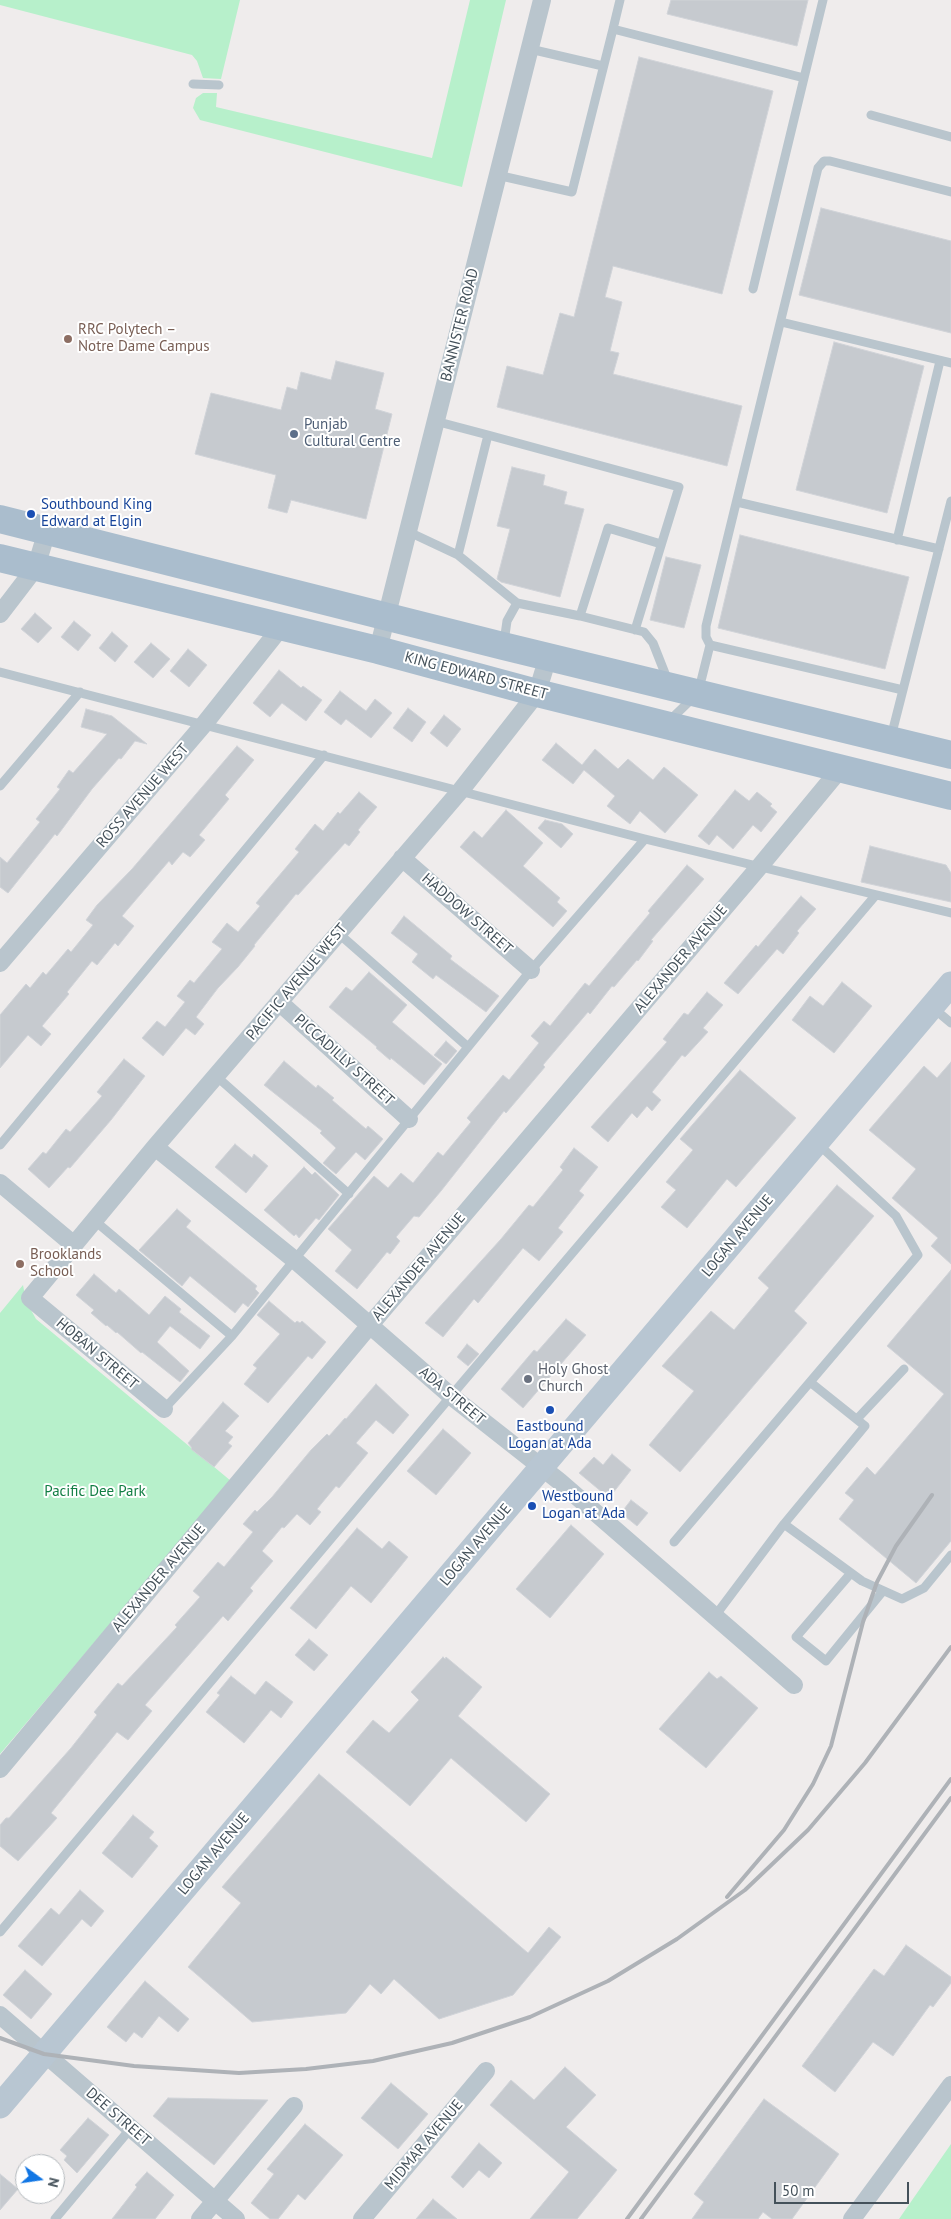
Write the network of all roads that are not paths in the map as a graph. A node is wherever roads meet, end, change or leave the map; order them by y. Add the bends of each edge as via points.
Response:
1 (542, 0) edge
2 (620, 0) edge
3 (823, 0) edge
4 (613, 29) junction
5 (530, 49) junction
6 (603, 66) junction
7 (804, 78) junction
8 (193, 84) dead end
9 (219, 85) dead end
10 (871, 115) dead end
11 (951, 137) edge
12 (498, 175) junction
13 (951, 192) edge
14 (753, 288) dead end
15 (781, 322) junction
16 (940, 361) junction
17 (951, 363) edge
18 (435, 421) junction
19 (488, 435) junction
20 (951, 501) edge
21 (737, 502) junction
22 (0, 519) edge
23 (47, 531) junction
24 (409, 532) junction
25 (897, 540) junction
26 (661, 544) junction
27 (939, 549) junction
28 (458, 555) junction
29 (0, 558) edge
30 (36, 567) junction
31 (518, 603) junction
32 (0, 614) edge
33 (580, 616) junction
34 (387, 617) junction
35 (282, 626) junction
36 (634, 630) junction
37 (710, 645) junction
38 (503, 646) junction
39 (378, 650) junction
40 (548, 657) junction
41 (0, 672) edge
42 (670, 686) junction
43 (903, 690) junction
44 (80, 692) junction
45 (537, 693) junction
46 (698, 693) junction
47 (205, 724) junction
48 (665, 725) junction
49 (891, 740) junction
50 (950, 751) edge
51 (324, 755) junction
52 (841, 768) junction
53 (0, 786) edge
54 (461, 790) junction
55 (951, 796) edge
56 (645, 838) junction
57 (402, 858) junction
58 (760, 866) junction
59 (875, 896) junction
60 (951, 913) edge
61 (338, 933) junction
62 (0, 962) edge
63 (531, 970) junction
64 (951, 984) edge
65 (279, 1002) junction
66 (932, 1007) junction
67 (951, 1023) edge
68 (468, 1047) junction
69 (216, 1076) junction
70 (409, 1119) junction
71 (816, 1143) junction
72 (0, 1145) edge
73 (155, 1147) junction
74 (0, 1183) edge
75 (349, 1194) junction
76 (94, 1221) junction
77 (74, 1245) junction
78 (296, 1261) junction
79 (30, 1298) joint
80 (370, 1326) junction
81 (232, 1336) junction
82 (904, 1369) dead end
83 (810, 1382) junction
84 (451, 1396) junction
85 (164, 1409) joint
86 (857, 1419) junction
87 (542, 1468) junction
88 (784, 1524) junction
89 (674, 1542) dead end
90 (951, 1555) edge
91 (851, 1573) junction
92 (883, 1591) junction
93 (715, 1616) junction
94 (794, 1685) dead end
95 (0, 1769) edge
96 (0, 1932) edge
97 (0, 2015) edge
98 (44, 2054) junction
99 (486, 2071) dead end
100 (951, 2086) edge
101 (0, 2106) edge
102 (294, 2106) dead end
103 (131, 2128) junction
104 (214, 2201) junction
105 (55, 2219) edge
106 (200, 2219) edge
107 (236, 2219) edge
108 (362, 2219) edge
109 (852, 2219) edge

1 - 5 street, BANNISTER ROAD
2 - 4 lane
3 - 7 lane
4 - 6 lane
4 - 7 lane
5 - 6 lane
5 - 12 street, BANNISTER ROAD
6 - 12 lane via 572,192
7 - 14 lane
8 - 9 lane
10 - 11 lane
12 - 18 street, BANNISTER ROAD
13 - 15 lane via 824,161 818,168
15 - 16 lane
15 - 21 lane
16 - 17 lane
16 - 25 lane
18 - 19 lane
18 - 24 street, BANNISTER ROAD
19 - 26 lane via 679,487
19 - 28 lane
20 - 27 lane
21 - 25 lane
21 - 37 lane via 706,626
22 - 23 main road
23 - 30 street
23 - 34 main road
24 - 28 lane
24 - 34 street, BANNISTER ROAD
25 - 27 lane
26 - 33 lane via 608,528
26 - 36 lane
27 - 43 lane
28 - 31 lane
29 - 30 main road, KING EDWARD STREET
30 - 32 street
30 - 35 main road, KING EDWARD STREET
31 - 33 lane
31 - 38 lane via 507,621
33 - 36 lane
34 - 38 main road
34 - 39 street, BANNISTER ROAD
35 - 39 main road, KING EDWARD STREET
35 - 47 street, ROSS AVENUE WEST
36 - 42 lane via 644,632 653,643
37 - 43 lane
37 - 46 lane
38 - 40 main road
39 - 45 main road, KING EDWARD STREET
40 - 42 main road
40 - 45 street, PACIFIC AVENUE WEST
41 - 44 lane
42 - 46 main road
43 - 49 lane
44 - 47 lane
44 - 53 lane
45 - 48 main road, KING EDWARD STREET
45 - 54 street, PACIFIC AVENUE WEST
46 - 48 lane
46 - 49 main road
47 - 51 lane
47 - 62 street, ROSS AVENUE WEST
48 - 52 main road, KING EDWARD STREET
49 - 50 main road
51 - 54 lane
51 - 72 lane
52 - 55 main road, KING EDWARD STREET
52 - 58 street, ALEXANDER AVENUE
54 - 56 lane
54 - 57 street, PACIFIC AVENUE WEST
56 - 58 lane
56 - 63 lane
57 - 61 street, PACIFIC AVENUE WEST
57 - 63 street, HADDOW STREET
58 - 59 lane
58 - 80 street, ALEXANDER AVENUE
59 - 60 lane
59 - 84 lane
61 - 65 street, PACIFIC AVENUE WEST
61 - 68 lane
63 - 68 lane
64 - 66 main road, LOGAN AVENUE
65 - 69 street, PACIFIC AVENUE WEST
65 - 70 street, PICCADILLY STREET
66 - 67 lane
66 - 71 main road, LOGAN AVENUE
68 - 70 lane
69 - 73 street, PACIFIC AVENUE WEST
69 - 75 lane
70 - 75 lane
71 - 83 lane via 896,1216 918,1255
71 - 87 main road, LOGAN AVENUE
73 - 76 street, PACIFIC AVENUE WEST
73 - 78 street, ADA STREET
74 - 77 street
75 - 78 lane
76 - 77 street, PACIFIC AVENUE WEST
76 - 81 lane
77 - 79 street, PACIFIC AVENUE WEST
78 - 80 street, ADA STREET
78 - 81 lane
79 - 85 street, HOBAN STREET
80 - 84 street, ADA STREET
80 - 95 street, ALEXANDER AVENUE
81 - 85 lane
82 - 86 lane
83 - 86 lane
83 - 89 lane
84 - 87 street, ADA STREET
84 - 96 lane
86 - 88 lane via 864,1426
87 - 93 street, ADA STREET
87 - 98 main road, LOGAN AVENUE
88 - 91 lane
88 - 93 lane
90 - 92 lane via 924,1588 902,1599
91 - 92 lane
91 - 92 lane via 796,1637 826,1661
93 - 94 street, ADA STREET
97 - 98 street, DEE STREET
98 - 101 main road, LOGAN AVENUE
98 - 103 street, DEE STREET
99 - 108 street, MIDMAR AVENUE
100 - 109 street
102 - 104 street
103 - 104 street, DEE STREET
103 - 105 lane
104 - 106 street
104 - 107 street, DEE STREET

